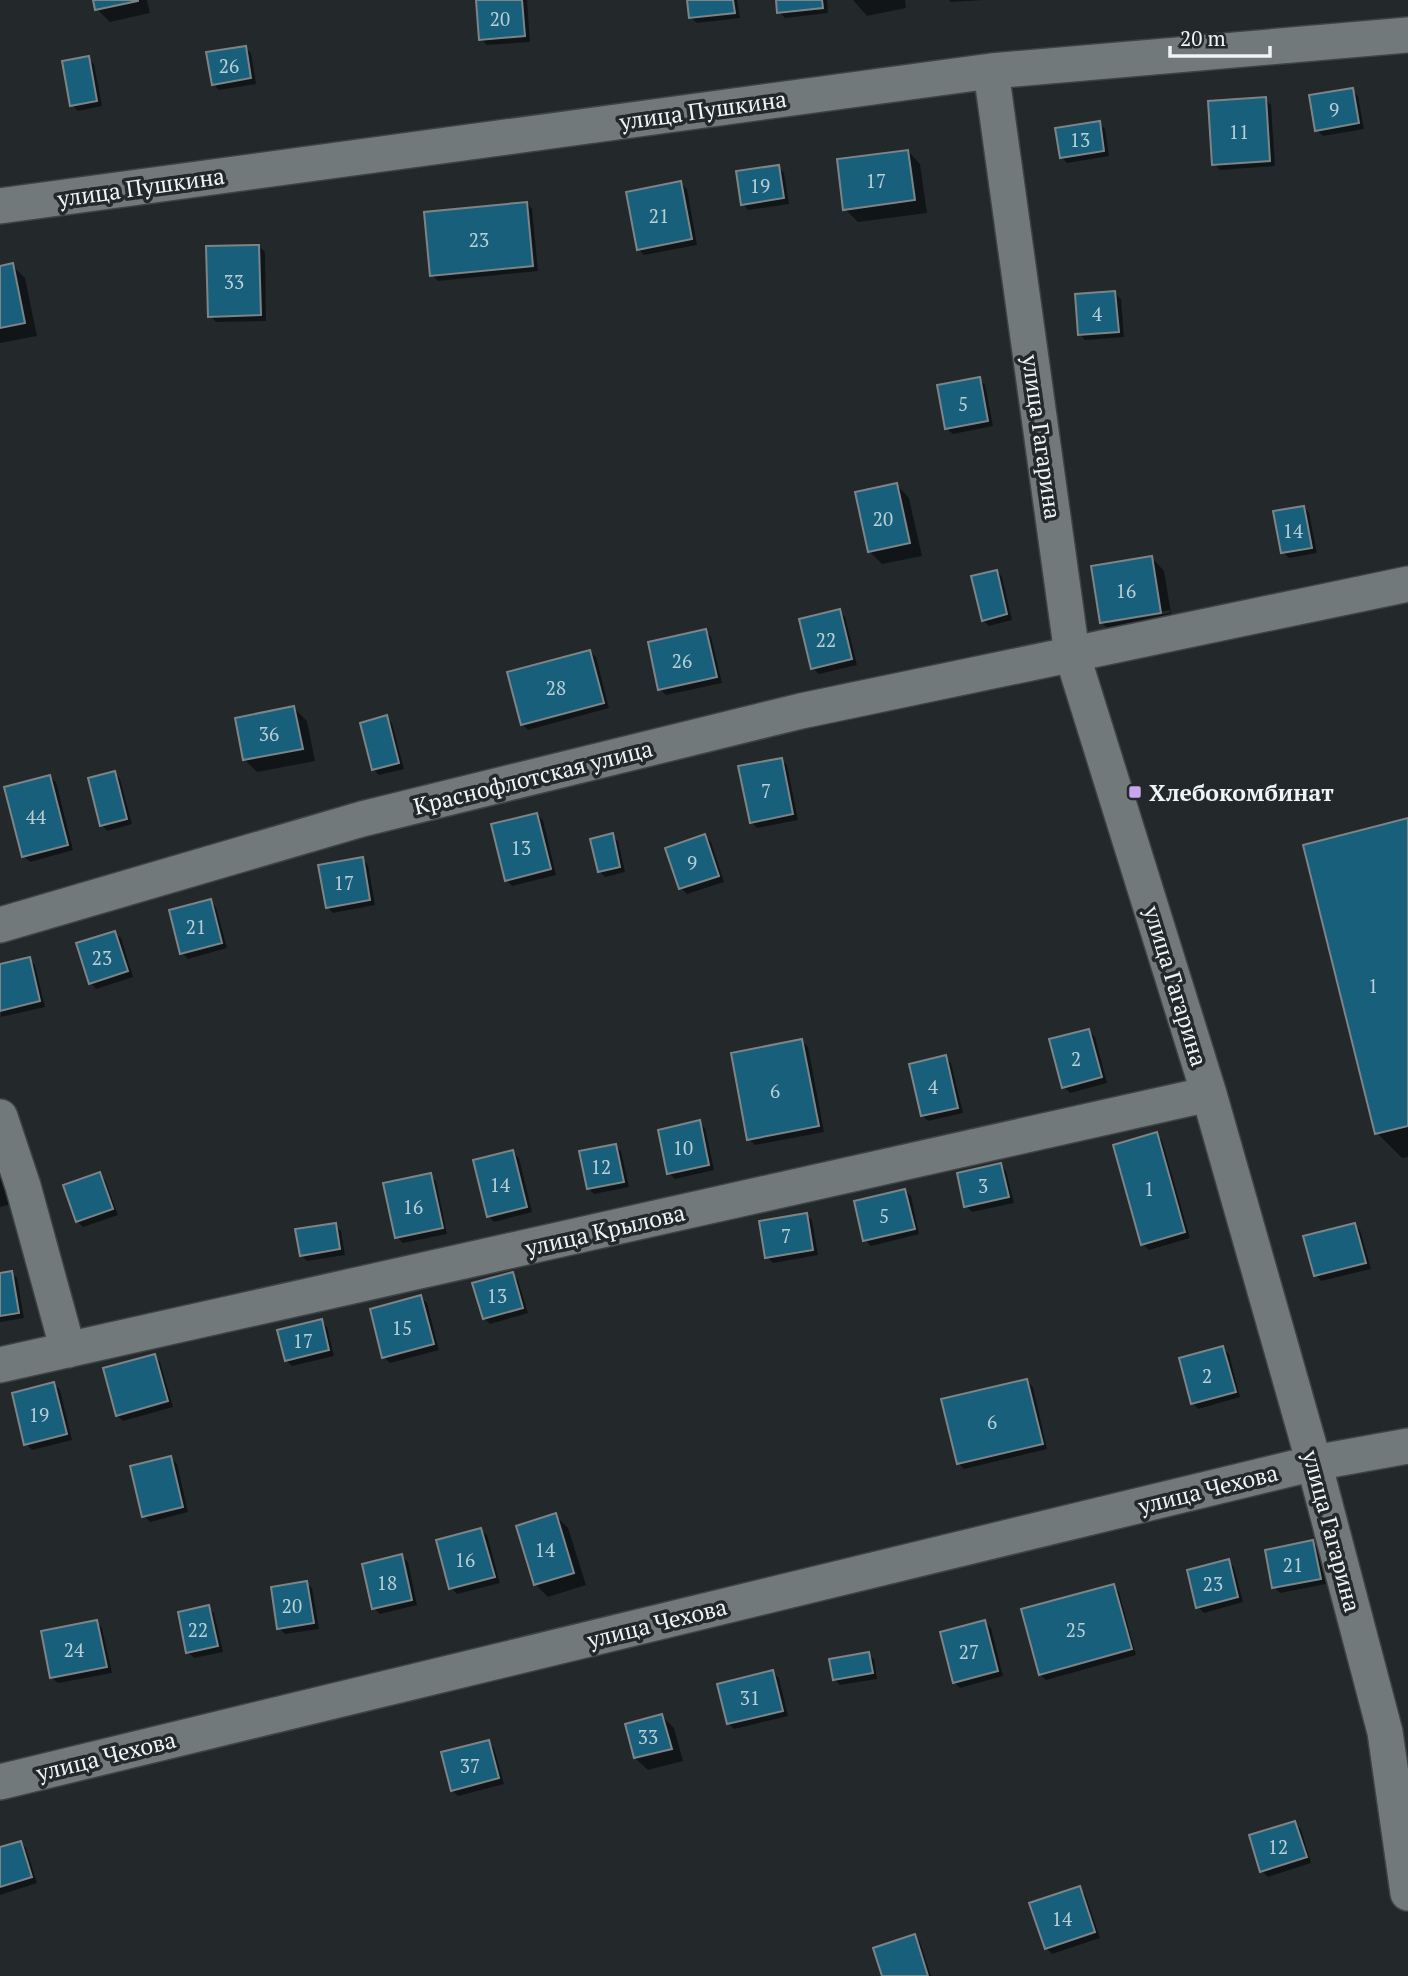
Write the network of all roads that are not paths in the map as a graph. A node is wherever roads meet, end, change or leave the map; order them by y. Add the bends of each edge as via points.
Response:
1 (1408, 35) edge
2 (991, 71) junction
3 (0, 206) edge
4 (1408, 584) edge
5 (1072, 654) junction
6 (0, 925) edge
7 (1209, 1094) junction
8 (0, 1117) edge
9 (68, 1350) junction
10 (0, 1365) edge
11 (1408, 1446) edge
12 (1314, 1463) junction
13 (0, 1782) edge
14 (1408, 1893) edge

1 - 2 street, улица Пушкина
2 - 3 street, улица Пушкина
2 - 5 street, улица Гагарина
4 - 5 street, Краснофлотская улица
5 - 6 street, Краснофлотская улица via 800,711 362,819
5 - 7 street, улица Гагарина
7 - 9 street, улица Крылова
7 - 12 street, улица Гагарина
8 - 9 street
9 - 10 street, улица Крылова
11 - 12 street, улица Чехова
12 - 13 street, улица Чехова
12 - 14 street, улица Гагарина via 1385,1732

